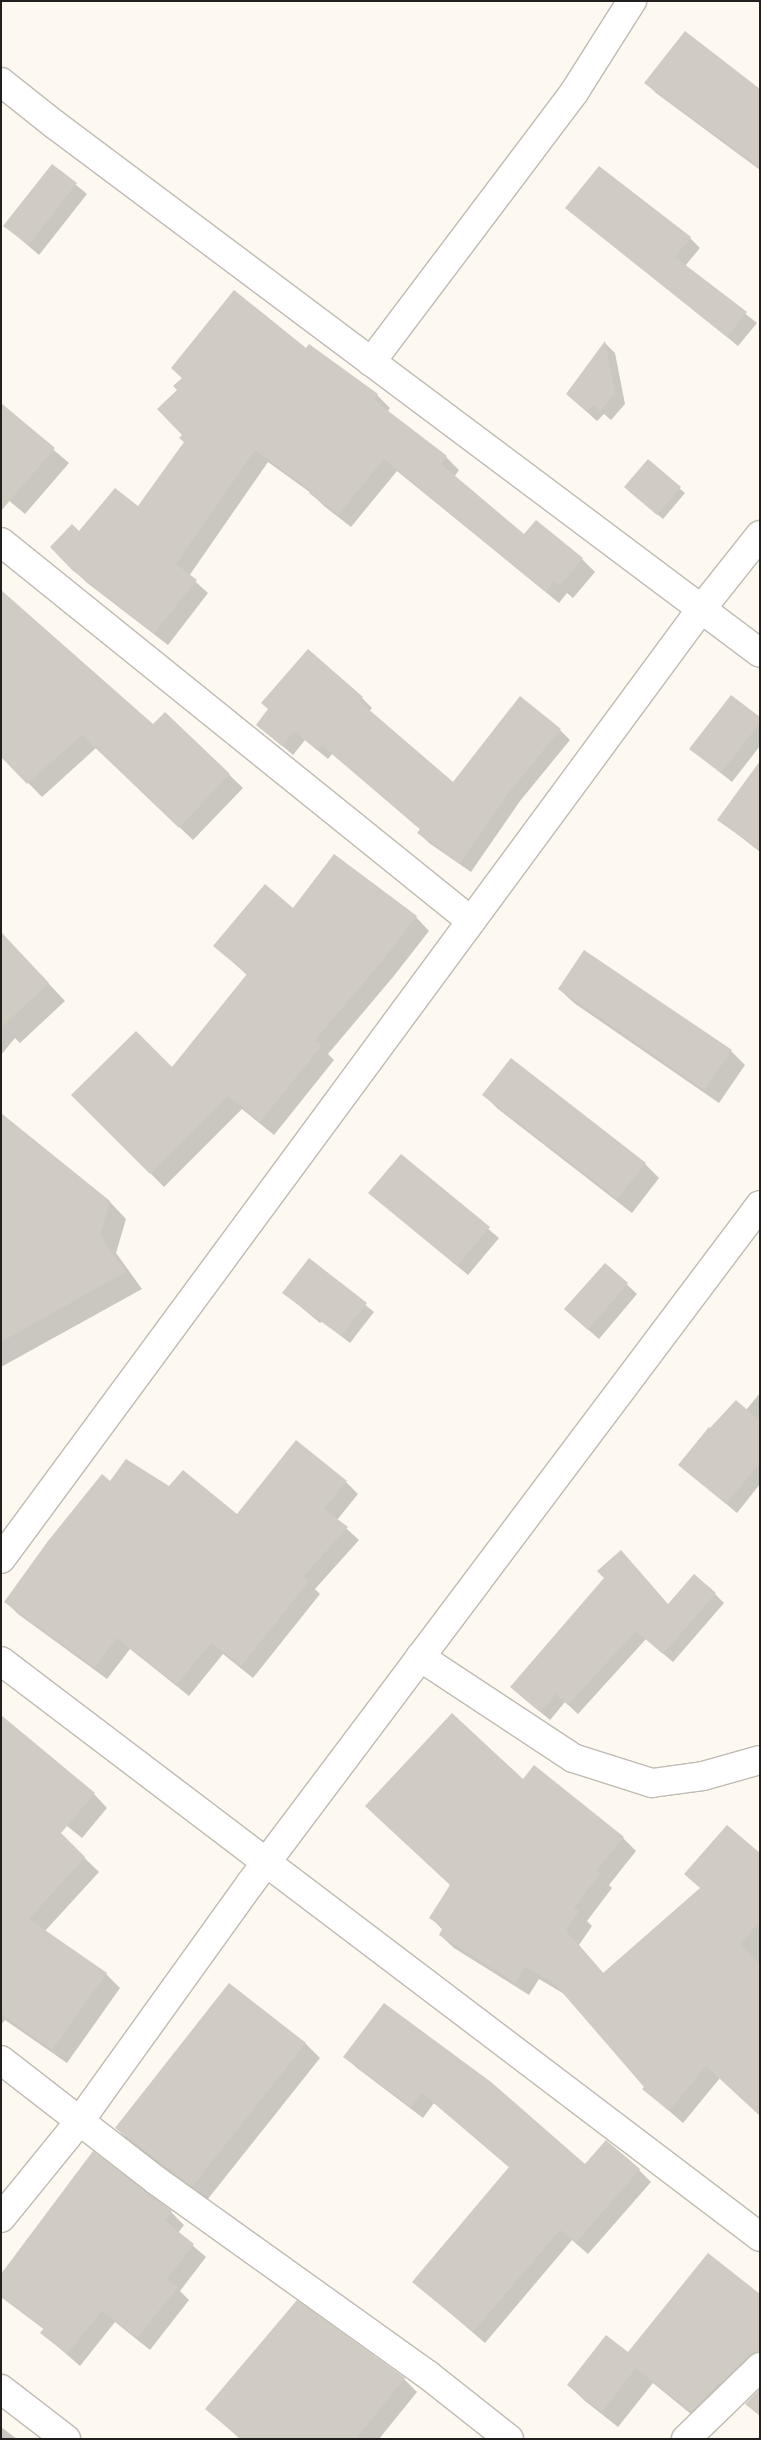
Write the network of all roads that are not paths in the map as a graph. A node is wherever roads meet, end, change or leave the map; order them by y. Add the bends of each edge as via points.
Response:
1 (632, 1) edge
2 (1, 82) edge
3 (371, 362) junction
4 (760, 535) edge
5 (1, 542) edge
6 (702, 608) junction
7 (760, 653) edge
8 (471, 921) junction
9 (760, 1205) edge
10 (1, 1560) edge
11 (420, 1657) junction
12 (1, 1661) edge
13 (760, 1760) edge
14 (267, 1862) junction
15 (1, 2060) edge
16 (79, 2122) junction
17 (1, 2218) edge
18 (760, 2237) edge
19 (760, 2367) edge
20 (1, 2389) edge
21 (66, 2439) edge
22 (508, 2439) edge
23 (686, 2439) edge

1 - 3 street via 574,91
2 - 3 street
3 - 6 street
4 - 6 street
5 - 8 street
6 - 7 street
6 - 8 street
8 - 10 street
9 - 11 street
11 - 13 street via 573,1758 652,1783 703,1776
11 - 14 street
12 - 14 street
14 - 16 street
14 - 18 street
15 - 16 street
16 - 17 street
16 - 22 street via 222,2229 428,2375
19 - 23 street
20 - 21 street

